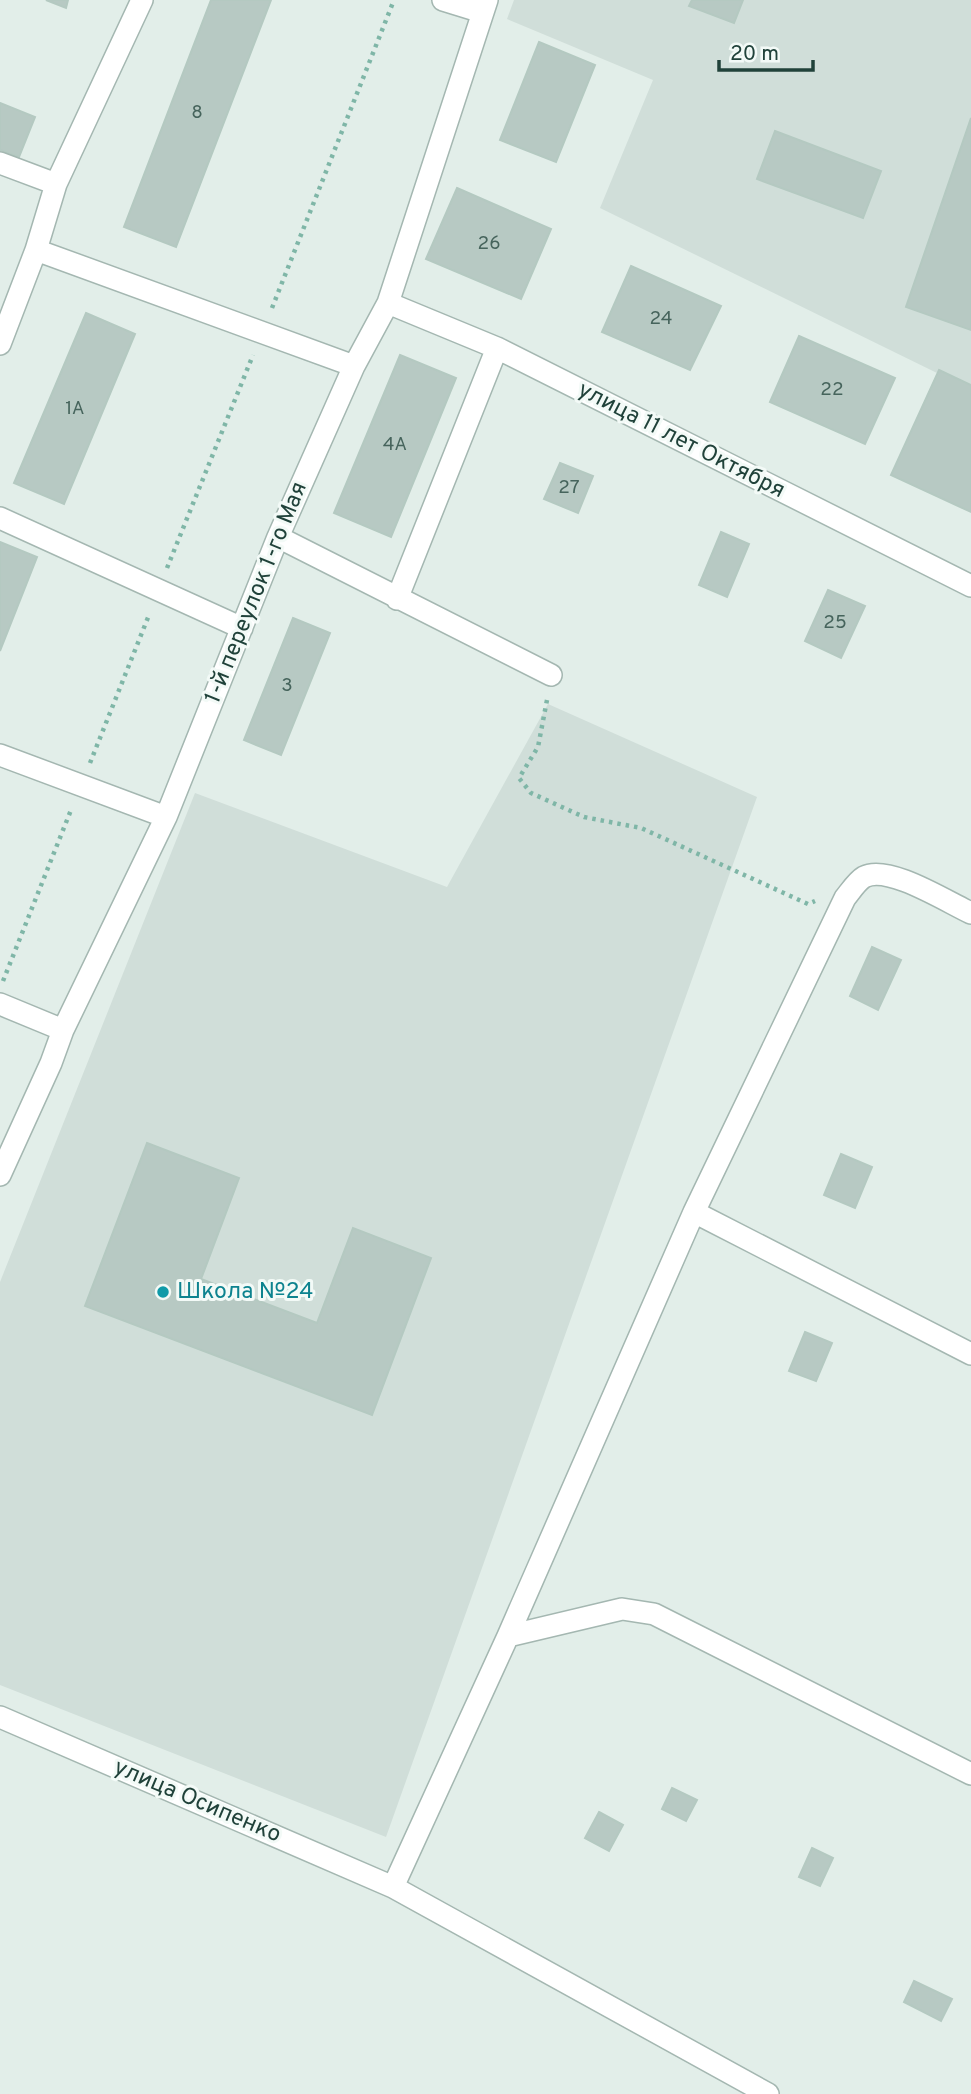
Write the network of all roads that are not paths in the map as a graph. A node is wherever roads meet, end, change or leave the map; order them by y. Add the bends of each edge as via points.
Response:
1 (142, 0) edge
2 (443, 0) edge
3 (484, 6) edge
4 (0, 163) edge
5 (56, 184) junction
6 (36, 250) junction
7 (388, 303) junction
8 (0, 344) edge
9 (497, 348) junction
10 (354, 366) junction
11 (0, 518) edge
12 (278, 537) junction
13 (971, 586) edge
14 (397, 599) junction
15 (242, 628) junction
16 (551, 675) road end
17 (0, 755) edge
18 (166, 817) junction
19 (971, 914) edge
20 (0, 1004) edge
21 (63, 1030) junction
22 (0, 1175) edge
23 (695, 1212) junction
24 (971, 1354) edge
25 (508, 1636) junction
26 (0, 1717) edge
27 (971, 1774) edge
28 (393, 1888) junction
29 (768, 2094) edge

1 - 5 street
2 - 3 street
3 - 7 street, 1-й переулок 1-го Мая
4 - 5 street
5 - 6 street
6 - 8 street
6 - 10 street
7 - 9 street, улица 11 лет Октября
7 - 10 street, 1-й переулок 1-го Мая
9 - 13 street, улица 11 лет Октября
9 - 14 street
10 - 12 street, 1-й переулок 1-го Мая
11 - 15 street
12 - 14 street
12 - 15 street, 1-й переулок 1-го Мая
14 - 16 street
15 - 18 street, 1-й переулок 1-го Мая
17 - 18 street
18 - 21 street, 1-й переулок 1-го Мая
19 - 23 street via 906,881 881,873 863,877 845,898
20 - 21 street
21 - 22 street, 1-й переулок 1-го Мая
23 - 24 street
23 - 25 street
25 - 27 street via 622,1609 654,1614
25 - 28 street
26 - 28 street, улица Осипенко
28 - 29 street, улица Осипенко

